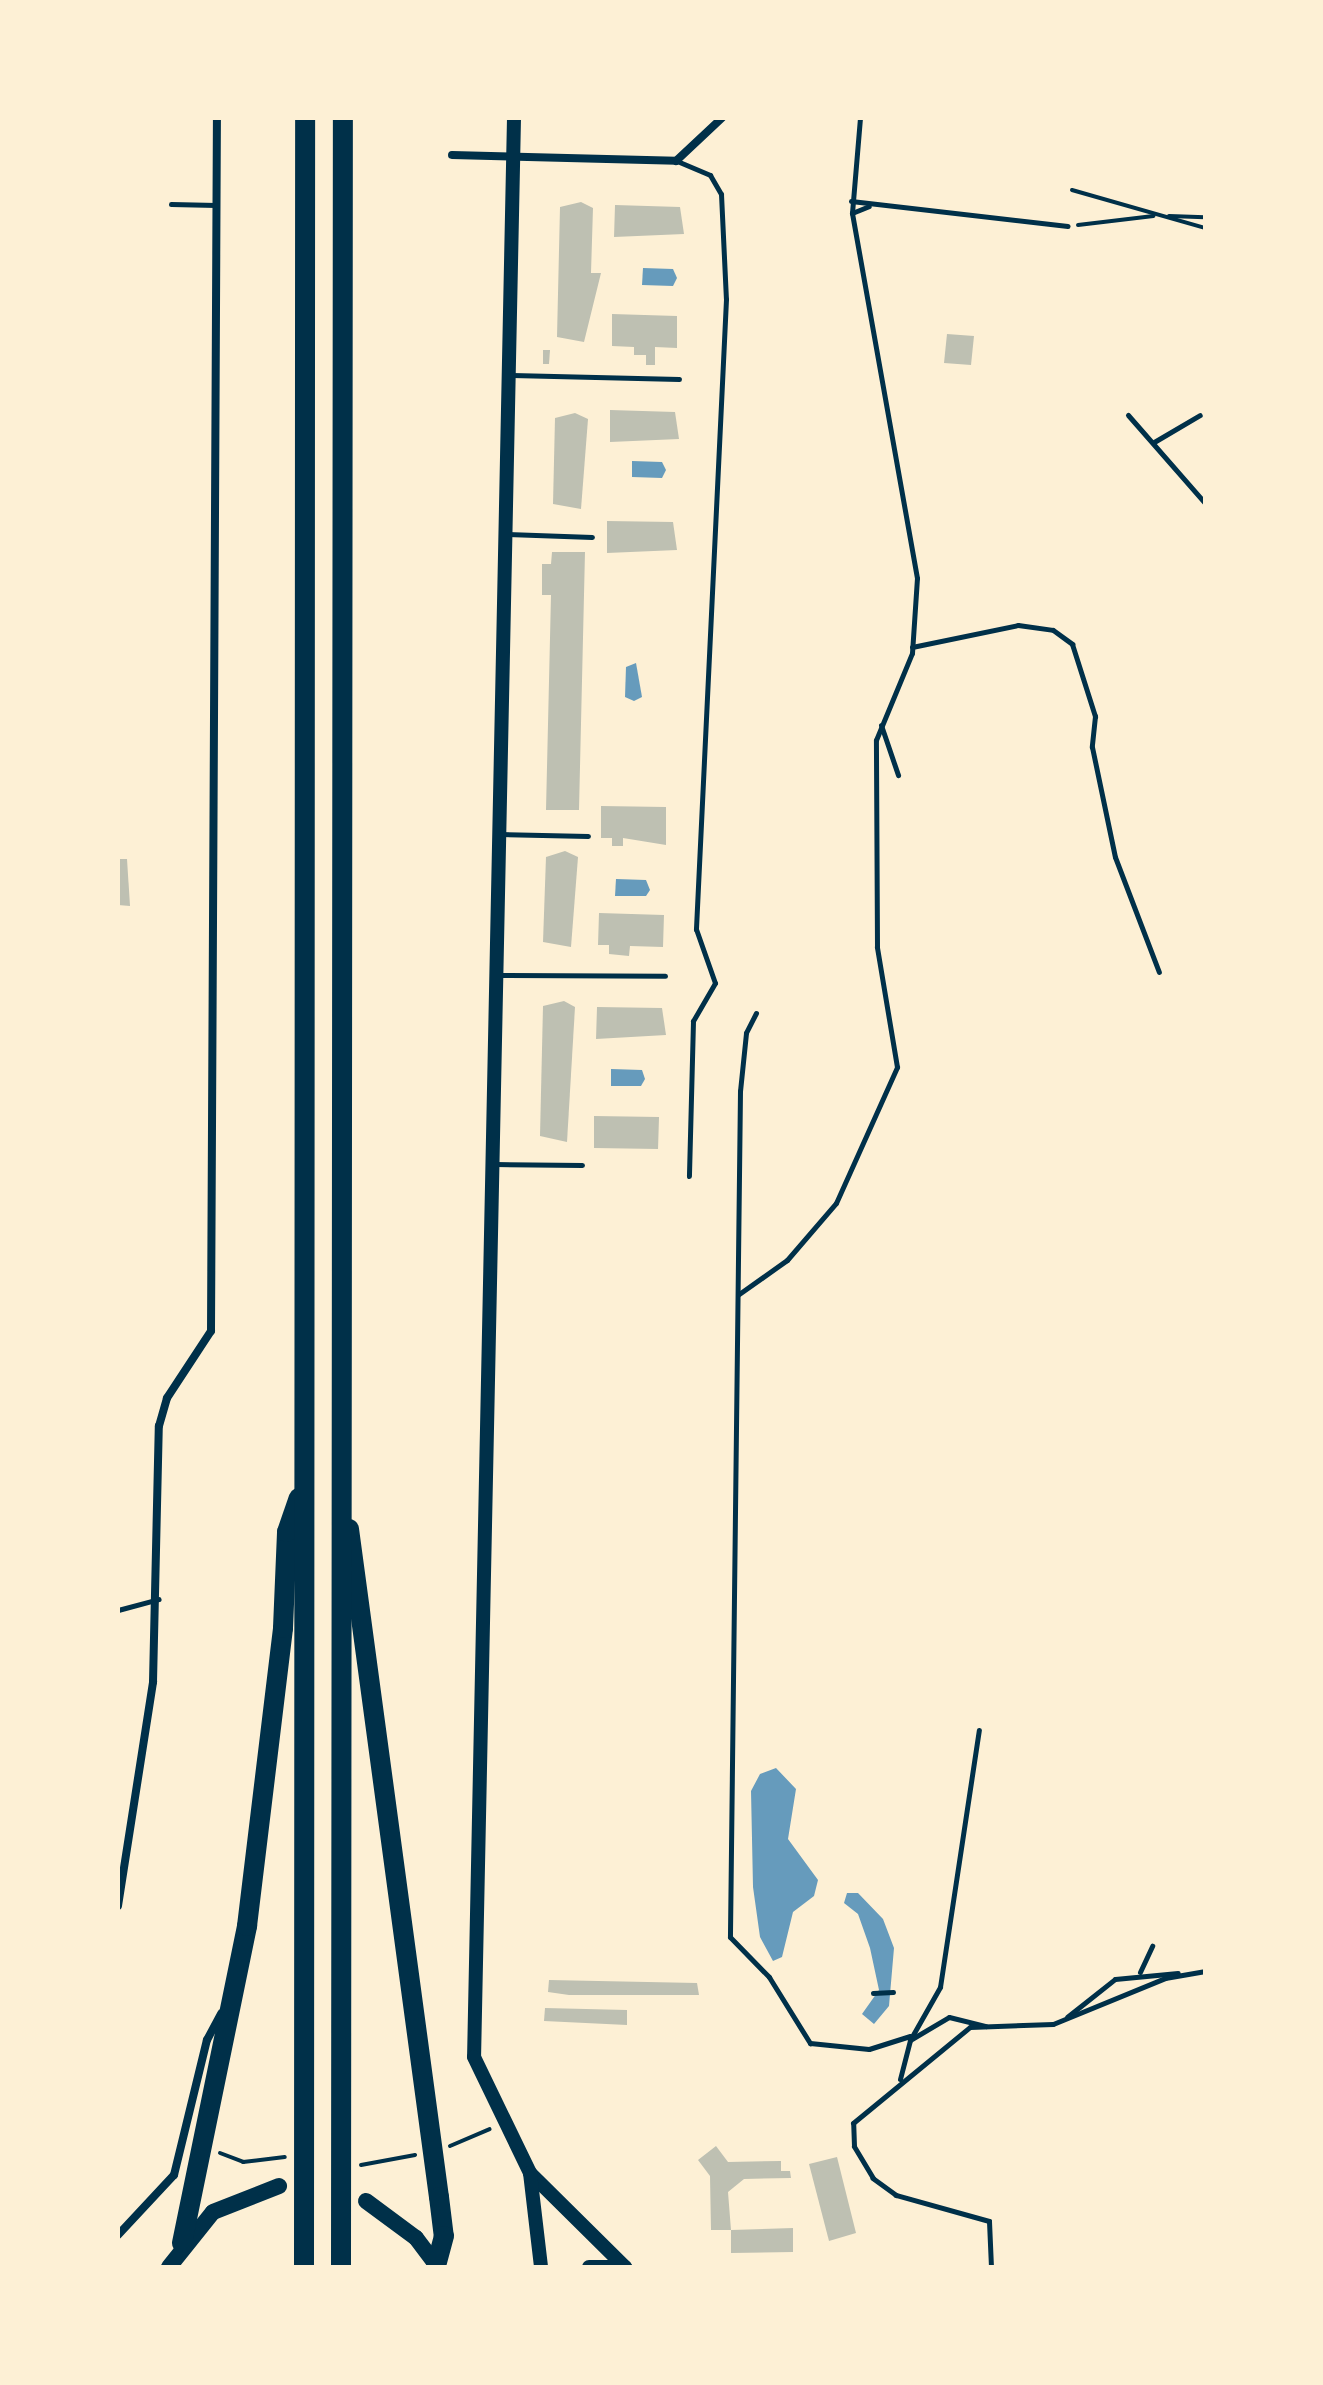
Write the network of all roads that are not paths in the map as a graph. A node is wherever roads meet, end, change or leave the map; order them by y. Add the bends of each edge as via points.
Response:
1 (217, 118) edge
2 (305, 118) edge
3 (343, 118) edge
4 (514, 118) edge
5 (722, 118) edge
6 (860, 118) edge
7 (452, 155) dead end
8 (513, 159) junction
9 (676, 161) junction
10 (851, 201) junction
11 (171, 204) dead end
12 (217, 205) junction
13 (870, 205) junction
14 (852, 213) junction
15 (1068, 226) road end
16 (508, 375) junction
17 (679, 379) dead end
18 (1128, 415) dead end
19 (1200, 415) dead end
20 (1162, 437) junction
21 (1154, 442) junction
22 (1160, 447) junction
23 (1205, 503) edge
24 (504, 534) junction
25 (592, 537) dead end
26 (912, 647) junction
27 (880, 724) junction
28 (898, 775) dead end
29 (497, 834) junction
30 (588, 836) dead end
31 (1159, 972) dead end
32 (494, 975) junction
33 (665, 976) dead end
34 (756, 1013) dead end
35 (492, 1164) junction
36 (582, 1165) dead end
37 (689, 1176) dead end
38 (739, 1294) junction
39 (305, 1483) junction
40 (343, 1507) junction
41 (159, 1599) junction
42 (118, 1610) edge
43 (979, 1730) dead end
44 (118, 1906) edge
45 (1152, 1946) dead end
46 (1205, 1971) edge
47 (1140, 1972) junction
48 (1186, 1974) junction
49 (233, 1992) junction
50 (893, 1992) dead end
51 (873, 1993) dead end
52 (1063, 2020) junction
53 (987, 2027) junction
54 (910, 2038) junction
55 (900, 2079) junction
56 (530, 2173) junction
57 (279, 2186) dead end
58 (366, 2201) dead end
59 (118, 2235) edge
60 (169, 2260) edge
61 (437, 2266) edge
62 (304, 2267) edge
63 (341, 2267) edge
64 (541, 2267) edge
65 (589, 2267) edge
66 (625, 2267) edge
67 (991, 2267) edge

1 - 12 street
2 - 39 highway
3 - 40 highway
4 - 8 street
5 - 9 street
6 - 10 lane
7 - 8 street
8 - 9 street
8 - 16 street
9 - 37 lane via 710,175 721,194 726,299 696,929 715,983 705,1011 693,1021
10 - 13 lane
10 - 14 lane
11 - 12 lane
12 - 41 street via 211,1331 167,1398 159,1426
13 - 14 lane
13 - 15 lane
14 - 26 lane via 917,578
16 - 17 lane
16 - 24 street
18 - 21 lane
19 - 20 lane
20 - 21 lane
20 - 22 lane
21 - 22 lane
22 - 23 lane
24 - 25 lane
24 - 29 street
26 - 27 lane
26 - 31 lane via 1018,625 1053,630 1072,644 1095,716 1092,747 1115,857
27 - 28 lane
27 - 38 lane via 877,947 897,1067 836,1203 787,1260
29 - 30 lane
29 - 32 street
32 - 33 lane
32 - 35 street
34 - 38 lane via 746,1033 740,1091
35 - 36 lane
35 - 56 street via 474,2057
38 - 54 lane via 730,1937 769,1977 810,2043 869,2049
39 - 49 highway via 287,1532 283,1628
39 - 62 highway
40 - 61 highway via 359,1562 444,2236
40 - 63 highway
41 - 42 lane
41 - 44 street
43 - 54 lane via 940,1987
45 - 47 lane
46 - 48 lane
47 - 48 lane
47 - 52 lane via 1089,1995
48 - 52 lane
49 - 59 street via 207,2040 174,2175
49 - 60 highway
50 - 51 lane
52 - 53 lane
53 - 54 lane via 949,2017
53 - 55 lane via 970,2027
54 - 55 lane
55 - 67 lane via 853,2123 854,2146 873,2178 896,2195 989,2221
56 - 64 street
56 - 66 street
57 - 60 main road via 213,2212
58 - 61 main road via 416,2238
65 - 66 street

